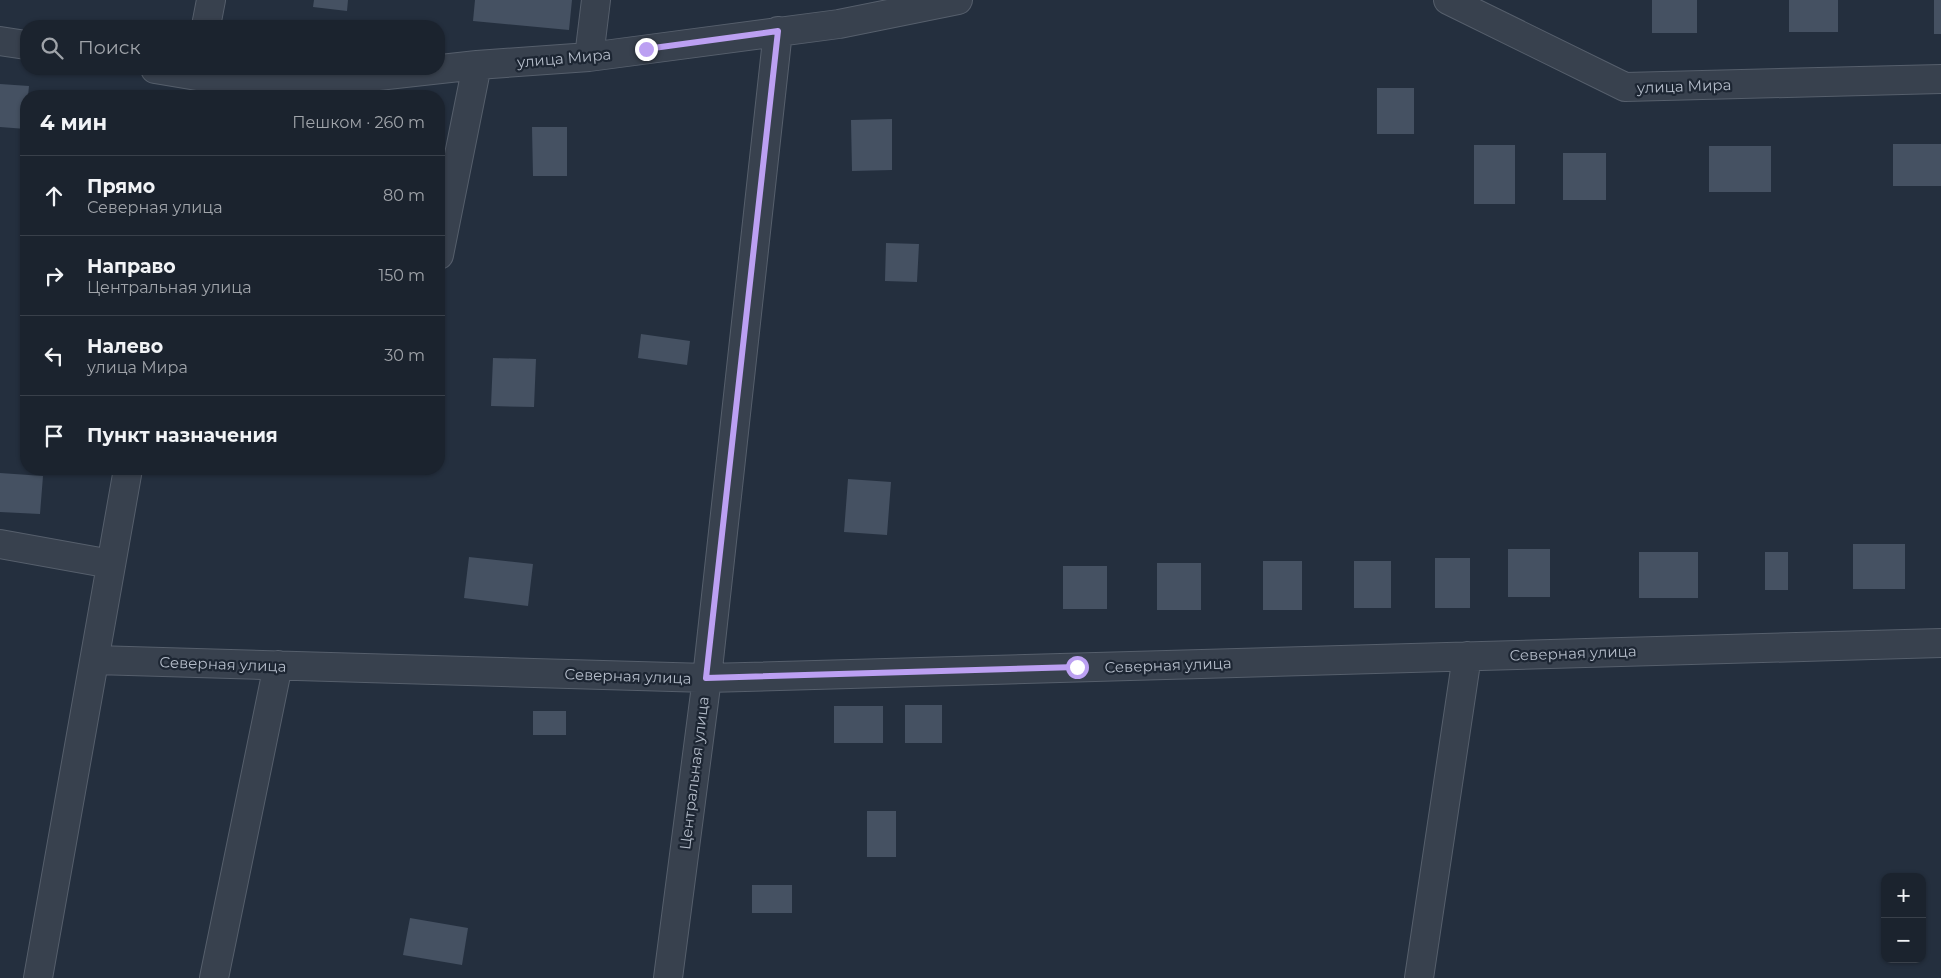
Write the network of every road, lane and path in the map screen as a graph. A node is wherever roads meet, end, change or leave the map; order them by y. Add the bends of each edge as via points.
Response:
1 (210, 0) edge
2 (596, 0) edge
3 (958, 0) edge
4 (1448, 0) edge
5 (207, 20) edge
6 (778, 31) junction
7 (0, 40) edge
8 (20, 44) edge
9 (590, 57) junction
10 (477, 65) junction
11 (445, 69) edge
12 (177, 75) edge
13 (387, 75) edge
14 (1941, 79) edge
15 (196, 80) edge
16 (445, 226) edge
17 (127, 475) edge
18 (0, 544) edge
19 (112, 564) junction
20 (1941, 643) edge
21 (1467, 656) junction
22 (95, 660) junction
23 (278, 665) junction
24 (706, 678) junction
25 (38, 978) edge
26 (214, 978) edge
27 (668, 978) edge
28 (1419, 978) edge

1 - 5 street
2 - 9 street
3 - 6 street, улица Мира via 839,24
4 - 14 street, улица Мира via 1625,87
6 - 9 street, улица Мира
6 - 24 street, Центральная улица
7 - 8 street
9 - 10 street, улица Мира
10 - 11 street, улица Мира
10 - 16 street
12 - 15 street, улица Мира
13 - 15 street, улица Мира via 324,82
17 - 19 street
18 - 19 street
19 - 22 street
20 - 21 street, Северная улица
21 - 24 street, Северная улица
21 - 28 street
22 - 23 street, Северная улица
22 - 25 street
23 - 24 street, Северная улица
23 - 26 street
24 - 27 street, Центральная улица

